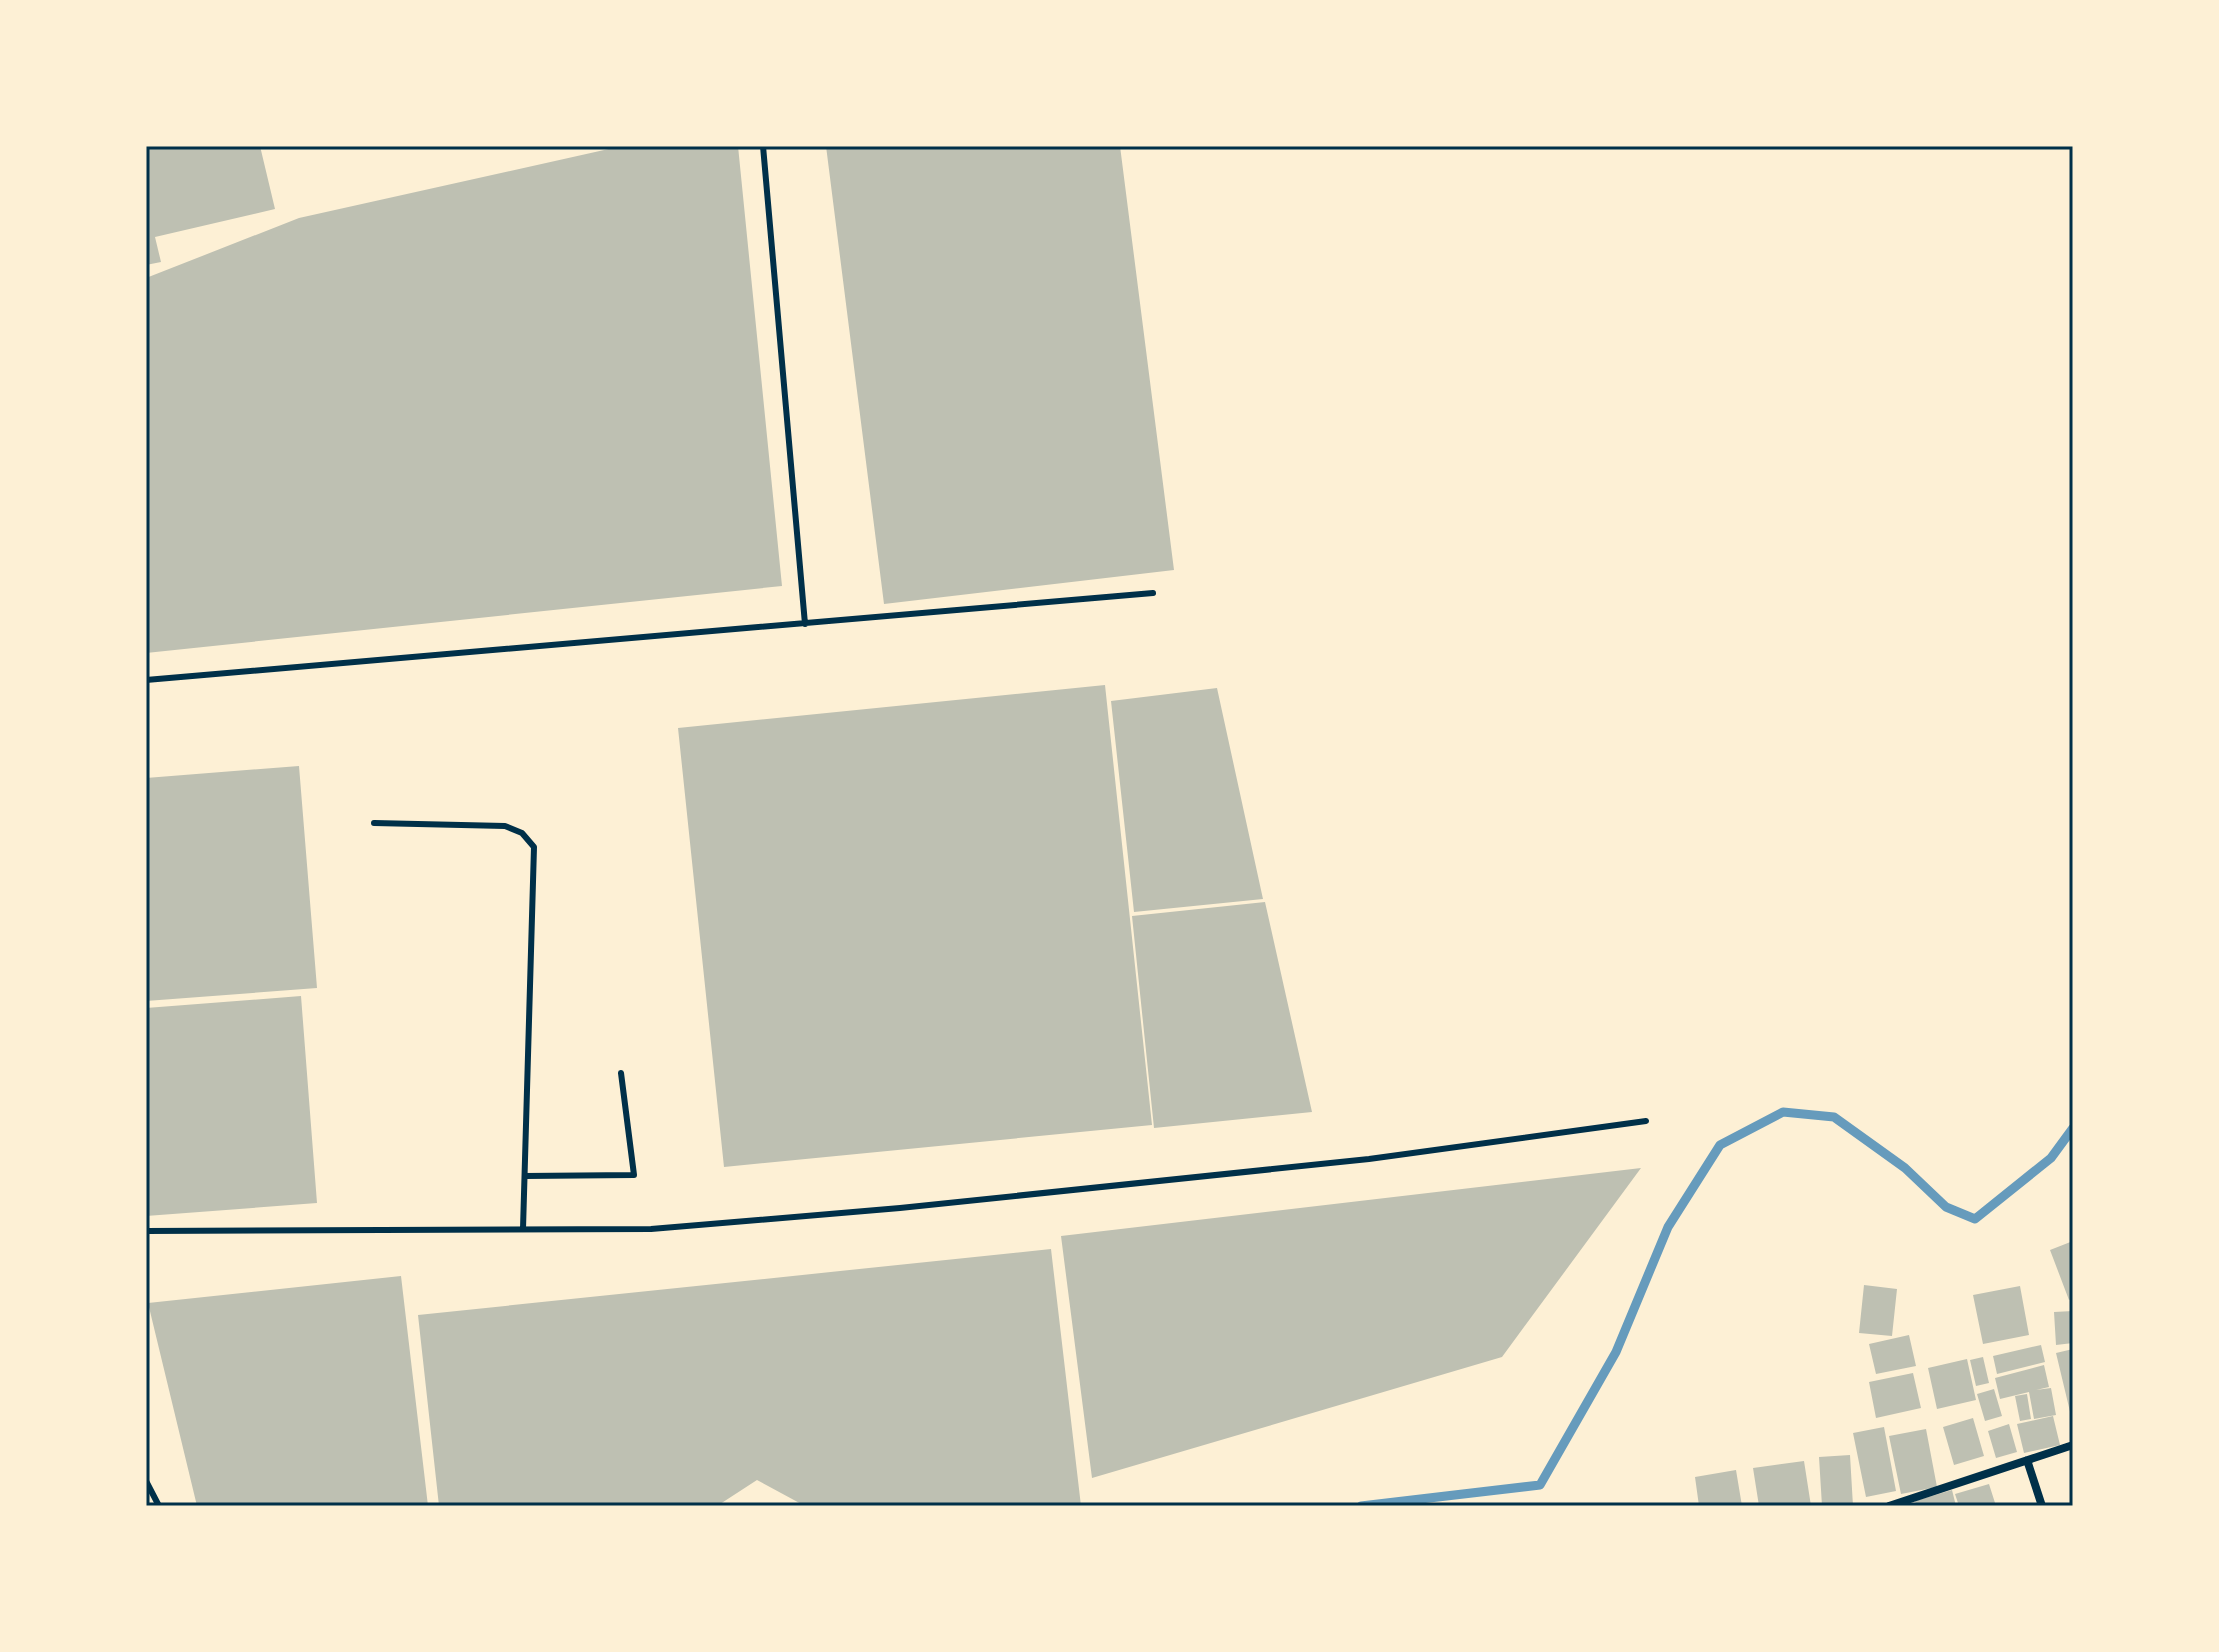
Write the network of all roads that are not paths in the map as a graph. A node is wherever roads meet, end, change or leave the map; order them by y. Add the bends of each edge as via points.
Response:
1 (763, 146) edge
2 (1153, 593) dead end
3 (805, 624) junction
4 (146, 680) edge
5 (374, 823) dead end
6 (621, 1073) dead end
7 (1646, 1121) dead end
8 (525, 1176) junction
9 (523, 1229) junction
10 (146, 1231) edge
11 (2073, 1445) edge
12 (2027, 1460) junction
13 (146, 1481) edge
14 (159, 1506) edge
15 (1889, 1506) edge
16 (2042, 1506) edge

1 - 3 lane
2 - 3 lane
3 - 4 lane
5 - 8 lane via 505,826 522,833 534,847
6 - 8 lane via 634,1175
7 - 9 lane via 1369,1159 915,1206 651,1229
8 - 9 lane
9 - 10 lane
11 - 12 street
12 - 15 street
12 - 16 street
13 - 14 lane

